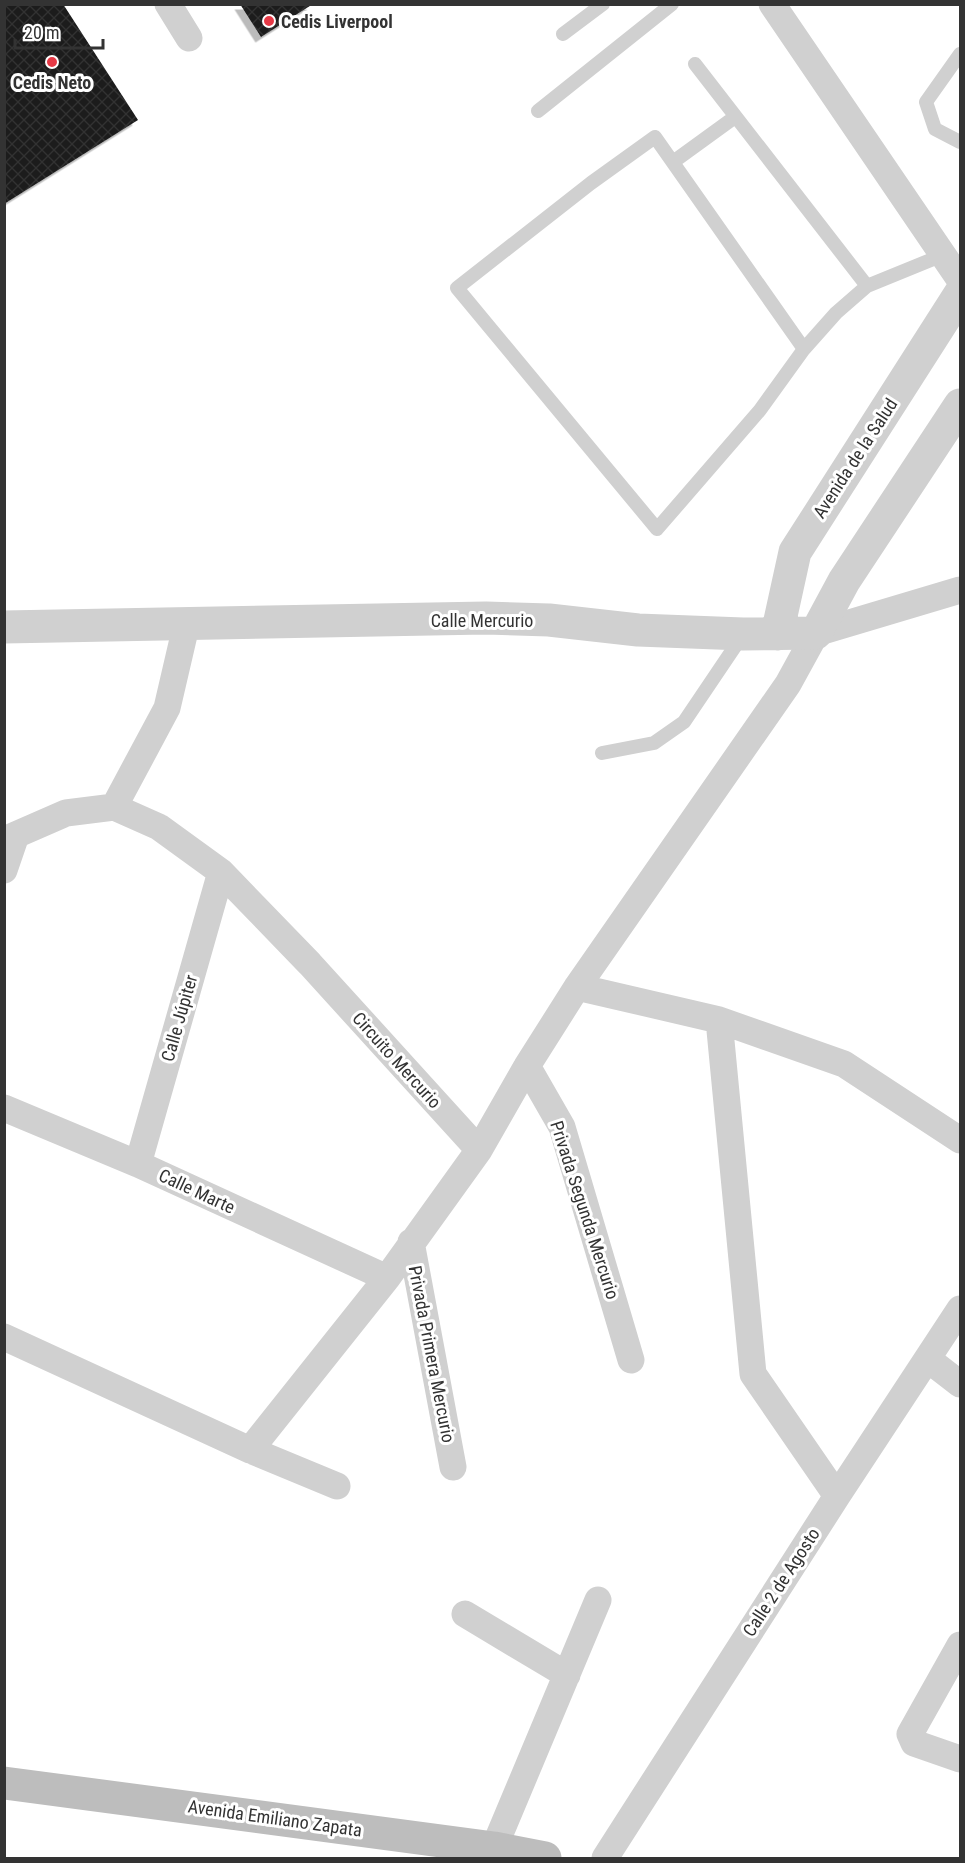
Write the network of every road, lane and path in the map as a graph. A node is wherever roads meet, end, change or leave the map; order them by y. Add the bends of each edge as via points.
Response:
1 (168, 4) edge
2 (603, 4) edge
3 (772, 4) edge
4 (665, 7) edge
5 (563, 34) dead end
6 (189, 38) dead end
7 (960, 54) edge
8 (695, 64) dead end
9 (537, 111) dead end
10 (735, 117) junction
11 (960, 142) edge
12 (673, 162) junction
13 (943, 255) junction
14 (960, 280) edge
15 (867, 286) junction
16 (960, 294) edge
17 (804, 349) junction
18 (960, 405) edge
19 (954, 598) edge
20 (187, 622) junction
21 (4, 627) edge
22 (816, 633) junction
23 (743, 634) junction
24 (777, 634) junction
25 (788, 684) junction
26 (602, 753) dead end
27 (114, 807) junction
28 (10, 838) edge
29 (4, 870) edge
30 (221, 872) junction
31 (577, 987) junction
32 (719, 1020) junction
33 (527, 1066) junction
34 (4, 1108) edge
35 (960, 1140) edge
36 (479, 1150) junction
37 (138, 1164) junction
38 (411, 1242) junction
39 (387, 1278) junction
40 (960, 1309) edge
41 (4, 1337) edge
42 (631, 1360) dead end
43 (928, 1360) junction
44 (960, 1384) edge
45 (250, 1450) junction
46 (453, 1467) dead end
47 (337, 1486) dead end
48 (837, 1496) junction
49 (598, 1600) dead end
50 (465, 1614) dead end
51 (960, 1645) edge
52 (567, 1675) junction
53 (960, 1760) edge
54 (9, 1790) edge
55 (494, 1848) junction
56 (545, 1858) edge
57 (605, 1858) edge

1 - 6 street
2 - 5 lane
3 - 13 street
4 - 9 lane
7 - 11 lane via 926,102 935,129
8 - 10 lane
10 - 12 lane
10 - 15 lane
12 - 17 lane
12 - 17 lane via 655,137 457,288 657,529 760,410
13 - 14 street
13 - 15 lane
15 - 17 lane
16 - 24 street, Avenida de la Salud via 795,552
18 - 22 street via 844,581
19 - 22 street
20 - 21 street, Calle Mercurio
20 - 23 street, Calle Mercurio via 549,620 595,627
20 - 27 street via 167,708
22 - 24 street, Calle Mercurio
22 - 25 street
23 - 24 street, Calle Mercurio
23 - 26 lane via 684,722 654,743
24 - 25 street
25 - 31 street
27 - 28 street via 66,813
27 - 30 street, Circuito Mercurio via 159,827
28 - 29 street
30 - 36 street, Circuito Mercurio
30 - 37 street, Calle Júpiter
31 - 32 street
31 - 33 street
32 - 35 street via 844,1064
32 - 48 street via 753,1374
33 - 36 street
33 - 42 street, Privada Segunda Mercurio via 562,1127
34 - 37 street, Calle Marte
36 - 38 street
37 - 39 street, Calle Marte
38 - 39 street
38 - 46 street, Privada Primera Mercurio
39 - 45 street
40 - 43 street, Calle 2 de Agosto
41 - 45 street
43 - 44 street
43 - 48 street, Calle 2 de Agosto
45 - 47 street
48 - 57 street, Calle 2 de Agosto
49 - 52 street
50 - 52 street
51 - 53 street via 910,1734 914,1743
52 - 55 street
54 - 55 main road, Avenida Emiliano Zapata
55 - 56 main road, Avenida Emiliano Zapata

